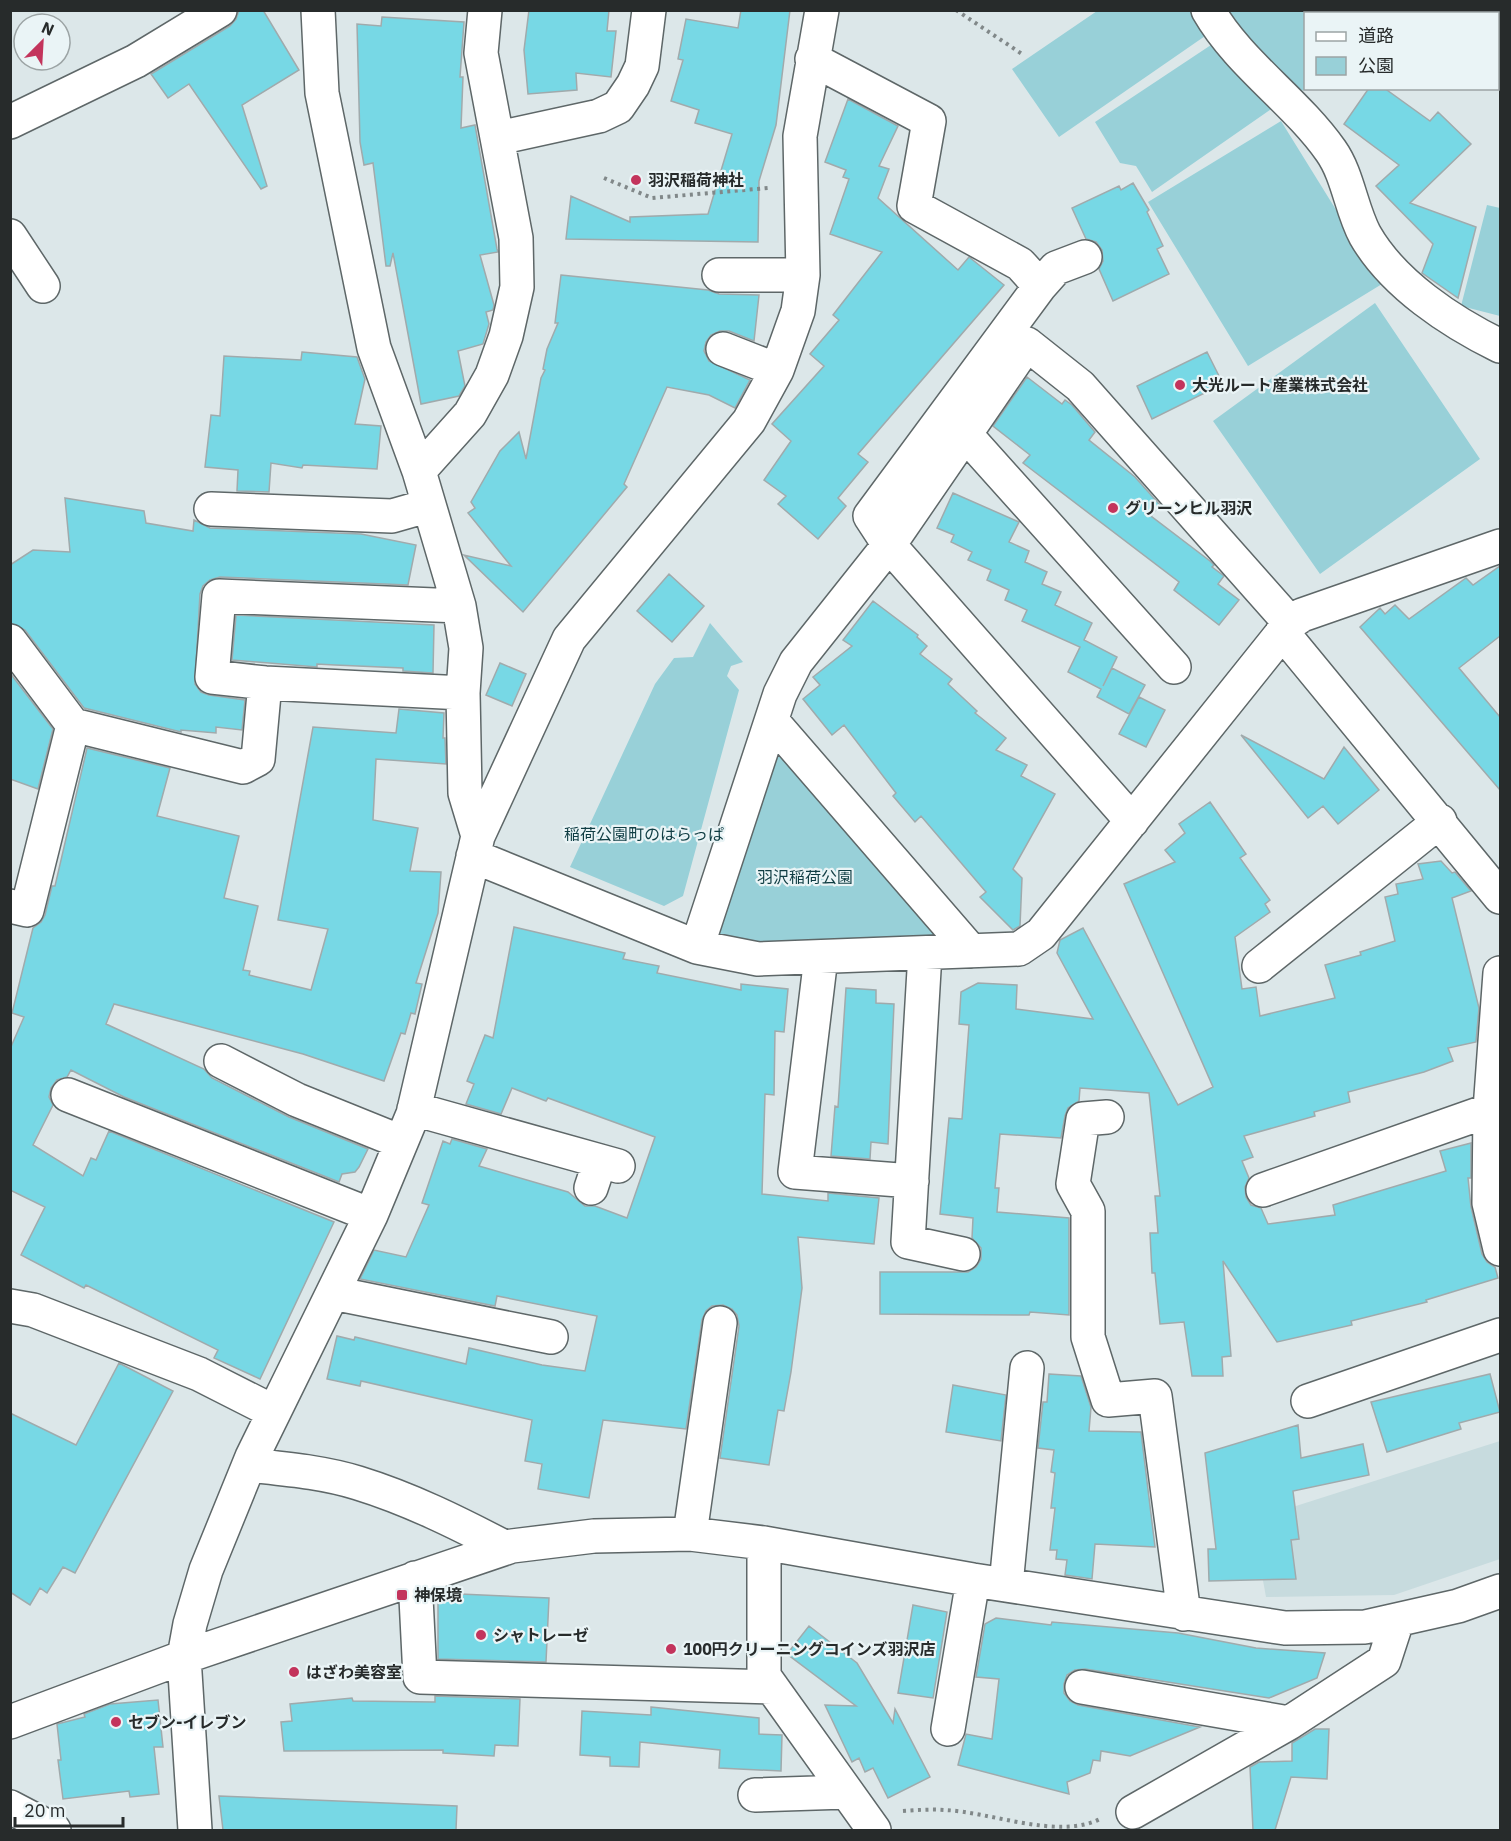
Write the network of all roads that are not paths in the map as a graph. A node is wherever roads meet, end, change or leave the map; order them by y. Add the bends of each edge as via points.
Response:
1 (220, 10) edge
2 (318, 10) edge
3 (485, 10) edge
4 (649, 10) edge
5 (822, 10) edge
6 (1208, 10) edge
7 (812, 60) junction
8 (10, 122) edge
9 (498, 138) junction
10 (10, 236) edge
11 (1085, 257) dead end
12 (719, 275) dead end
13 (803, 275) junction
14 (42, 286) dead end
15 (1040, 286) junction
16 (1500, 346) edge
17 (723, 349) dead end
18 (777, 370) junction
19 (965, 434) junction
20 (419, 471) junction
21 (427, 506) junction
22 (211, 509) dead end
23 (889, 545) junction
24 (1500, 546) edge
25 (459, 606) junction
26 (1286, 628) junction
27 (10, 641) edge
28 (1174, 667) dead end
29 (265, 683) junction
30 (463, 693) junction
31 (772, 721) junction
32 (73, 725) junction
33 (1132, 821) junction
34 (1440, 821) junction
35 (476, 846) junction
36 (1500, 897) edge
37 (10, 906) edge
38 (697, 947) junction
39 (971, 951) junction
40 (925, 953) junction
41 (821, 957) junction
42 (1259, 966) dead end
43 (1500, 973) edge
44 (221, 1061) dead end
45 (68, 1095) dead end
46 (414, 1109) junction
47 (1490, 1110) junction
48 (1107, 1117) dead end
49 (401, 1142) junction
50 (603, 1172) dead end
51 (912, 1181) junction
52 (1263, 1190) dead end
53 (372, 1215) junction
54 (1500, 1249) edge
55 (963, 1254) dead end
56 (333, 1293) junction
57 (10, 1306) edge
58 (720, 1323) dead end
59 (1500, 1335) edge
60 (551, 1337) dead end
61 (1027, 1368) dead end
62 (1308, 1401) dead end
63 (274, 1412) junction
64 (249, 1465) junction
65 (690, 1534) junction
66 (764, 1543) junction
67 (506, 1548) junction
68 (415, 1578) junction
69 (973, 1580) junction
70 (1006, 1584) junction
71 (1500, 1590) edge
72 (1184, 1614) junction
73 (1397, 1621) junction
74 (184, 1657) junction
75 (1082, 1686) dead end
76 (772, 1687) junction
77 (10, 1722) edge
78 (1289, 1723) junction
79 (948, 1729) dead end
80 (755, 1795) dead end
81 (10, 1807) edge
82 (860, 1811) edge
83 (1133, 1812) road end
84 (54, 1830) edge
85 (195, 1830) edge

1 - 8 street via 136,61
2 - 20 street via 322,93 374,348
3 - 9 street via 481,53
4 - 9 street via 642,66 618,107 599,116
5 - 7 street
6 - 16 street via 1220,30 1332,152 1365,235 1399,281
7 - 13 street via 800,136
7 - 15 street via 929,121 914,206 1020,264
9 - 20 street via 516,238 517,287 506,336 492,375 470,414
10 - 14 street
11 - 15 street via 1056,268
12 - 13 street
13 - 18 street via 798,311
15 - 23 street via 870,516
17 - 18 street
18 - 35 street via 749,421 569,639
19 - 23 street
19 - 26 street via 1027,344 1080,386
19 - 28 street
20 - 21 street
21 - 22 street via 392,516
21 - 25 street
23 - 31 street via 796,662
23 - 33 street
24 - 26 street via 1302,615
25 - 29 street via 219,596 212,677
25 - 30 street via 466,648
26 - 33 street
26 - 34 street
27 - 32 street
29 - 30 street
29 - 32 street via 258,759 243,767
30 - 35 street via 465,793
31 - 38 street
31 - 39 street
32 - 37 street via 27,910
33 - 39 street via 1041,934 1019,949
34 - 36 street
34 - 42 street
35 - 38 street
35 - 46 street
38 - 41 street via 758,959
39 - 40 street
40 - 41 street
40 - 51 street
41 - 51 street via 795,1172
43 - 47 street
44 - 49 street via 297,1100
45 - 53 street
46 - 49 street
46 - 50 street
47 - 52 street
47 - 54 street via 1489,1203
48 - 72 street via 1083,1119 1073,1184 1088,1211 1088,1337 1108,1400 1155,1396
49 - 53 street
51 - 55 street via 908,1242
53 - 56 street
56 - 60 street
56 - 63 street
57 - 63 street via 33,1310 200,1374
58 - 65 street
59 - 62 street
61 - 70 street
63 - 64 street
64 - 67 street via 295,1469 357,1483 433,1510
64 - 74 street via 206,1570
65 - 66 street
65 - 67 street via 594,1536
66 - 69 street
66 - 76 street via 764,1676
67 - 68 street
68 - 74 street
68 - 76 street via 420,1677
69 - 70 street
69 - 79 street
70 - 72 street
71 - 73 street via 1458,1606
72 - 73 street via 1285,1628 1365,1627
73 - 78 street via 1384,1661
74 - 77 street
74 - 85 street
75 - 78 street
76 - 82 street
78 - 83 street
80 - 82 street
81 - 84 street

